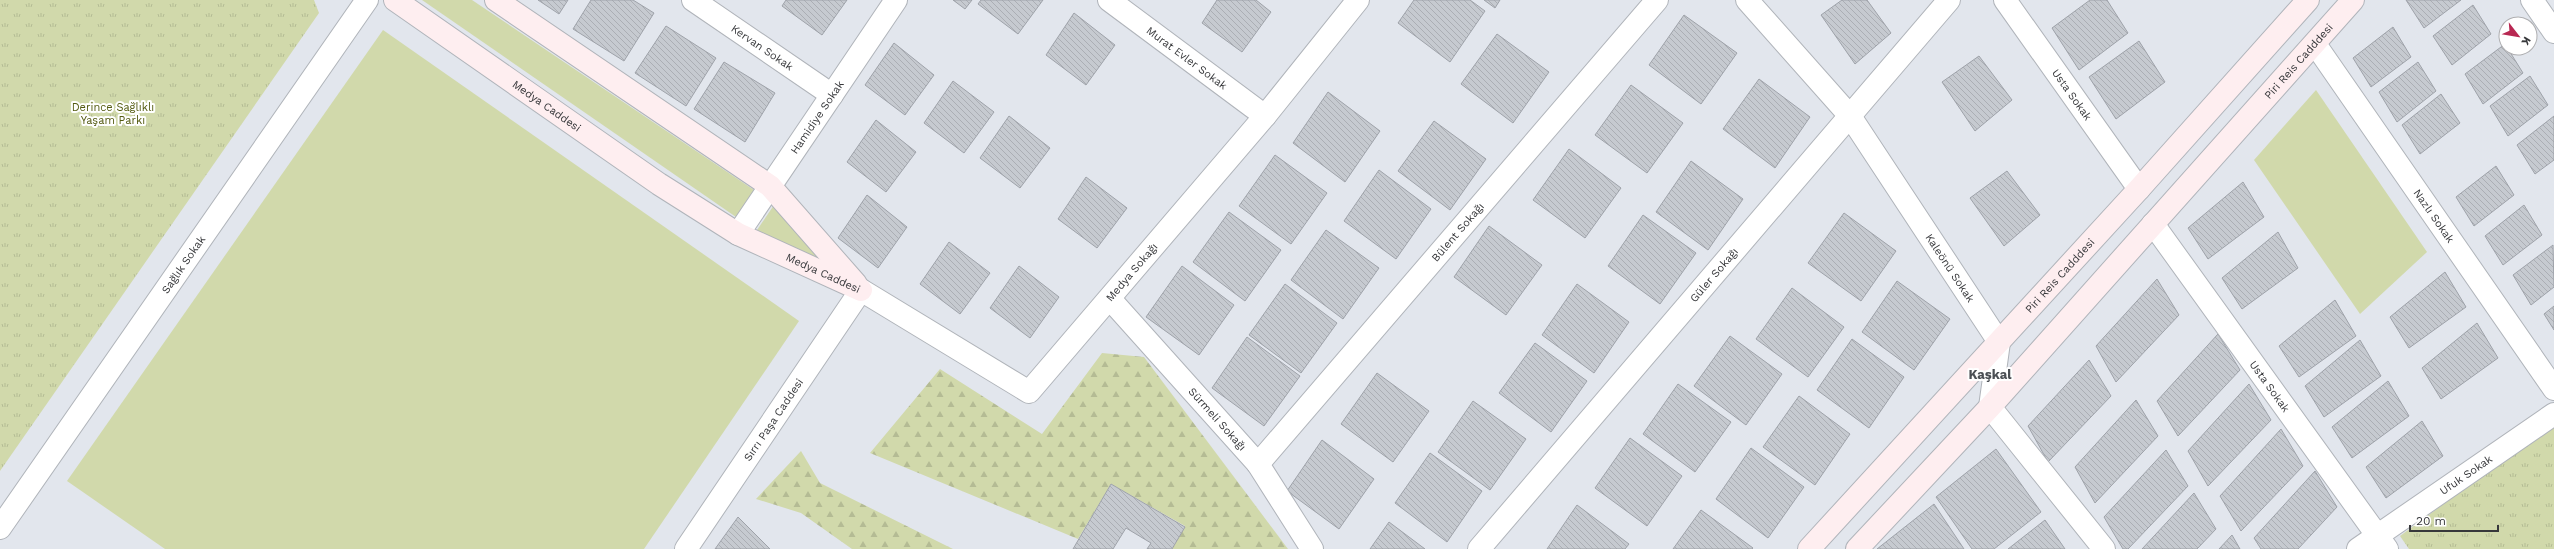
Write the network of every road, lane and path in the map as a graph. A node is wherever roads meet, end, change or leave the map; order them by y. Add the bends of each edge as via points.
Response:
1 (367, 0) edge
2 (395, 0) edge
3 (496, 0) edge
4 (694, 0) edge
5 (896, 0) edge
6 (1109, 0) edge
7 (1358, 0) edge
8 (1657, 0) edge
9 (1747, 0) edge
10 (1949, 0) edge
11 (2005, 0) edge
12 (2353, 0) edge
13 (2532, 0) edge
14 (2301, 3) edge
15 (2554, 32) edge
16 (2315, 44) junction
17 (832, 95) junction
18 (1265, 116) junction
19 (1850, 116) junction
20 (770, 186) junction
21 (2139, 189) junction
22 (2153, 224) junction
23 (738, 234) junction
24 (860, 290) junction
25 (1110, 299) junction
26 (1999, 342) junction
27 (2554, 388) edge
28 (1990, 407) junction
29 (2554, 414) edge
30 (1258, 464) junction
31 (0, 528) edge
32 (2383, 542) edge
33 (686, 549) edge
34 (1312, 549) edge
35 (1479, 549) edge
36 (1809, 549) edge
37 (1857, 549) edge
38 (2104, 549) edge
39 (2358, 549) edge

1 - 31 street, Sağlık Sokak
2 - 23 main road, Medya Caddesi via 659,184
3 - 20 main road, Medya Caddesi
4 - 17 street, Kervan Sokak
5 - 17 street, Hamidiye Sokak
6 - 18 street, Murat Evler Sokak
7 - 18 street, Medya Sokağı
8 - 30 street, Bülent Sokağı
9 - 19 street, Kaleönü Sokak
10 - 19 street, Güler Sokağı
11 - 21 street, Usta Sokak
12 - 16 main road, Piri Reis Cadddesi
13 - 15 street
14 - 21 main road, Piri Reis Cadddesi
16 - 22 main road, Piri Reis Cadddesi
16 - 27 street, Nazlı Sokak
17 - 20 street, Hamidiye Sokak
18 - 25 street, Medya Sokağı
19 - 26 street, Kaleönü Sokak
19 - 35 street, Güler Sokağı
20 - 23 street, Hamidiye Sokak
20 - 24 main road, Medya Caddesi
21 - 26 main road, Piri Reis Cadddesi
22 - 28 main road, Piri Reis Cadddesi
22 - 32 street, Usta Sokak
23 - 24 main road, Medya Caddesi
24 - 25 street, Medya Sokağı via 1029,392
24 - 33 street, Sırrı Paşa Caddesi
25 - 30 street, Sürmeli Sokağı
26 - 28 street
26 - 36 main road, Piri Reis Cadddesi
28 - 37 main road, Piri Reis Cadddesi
28 - 38 street
29 - 32 street, Ufuk Sokak
30 - 34 street, Sürmeli Sokağı
32 - 39 street, Ufuk Sokak

